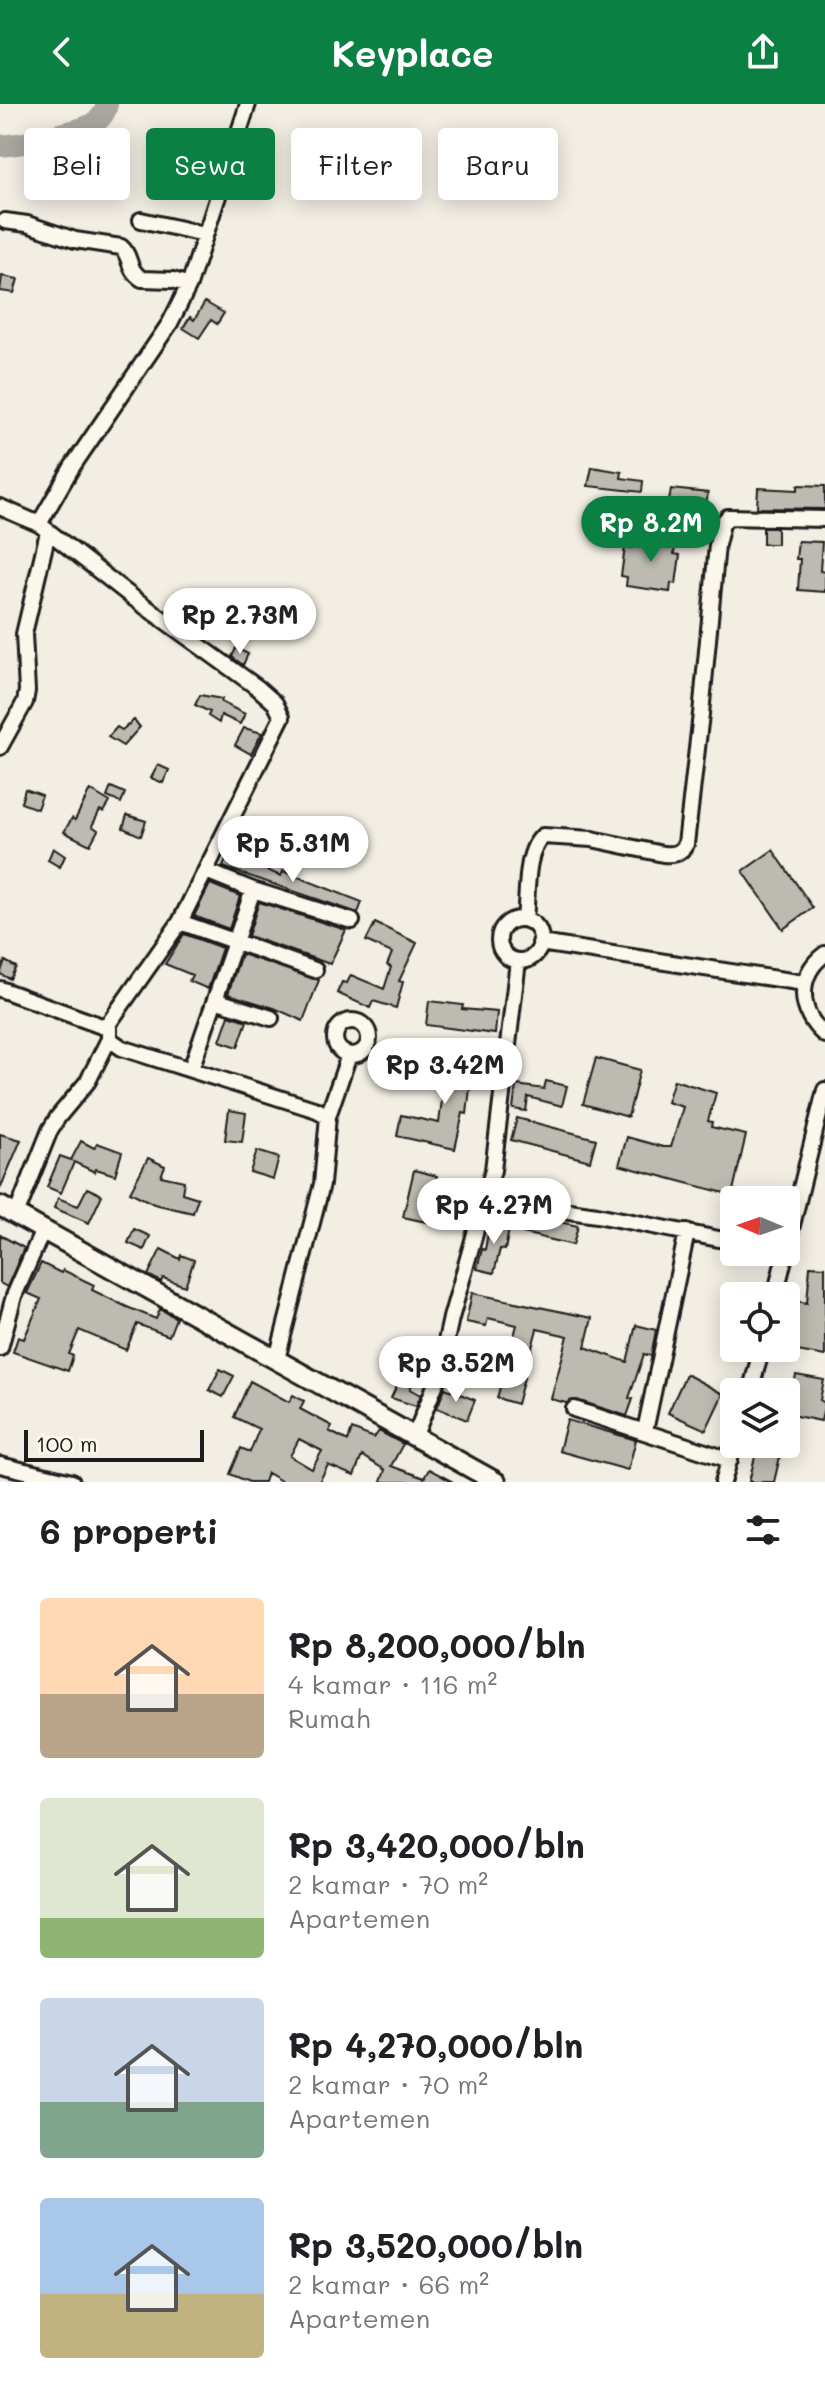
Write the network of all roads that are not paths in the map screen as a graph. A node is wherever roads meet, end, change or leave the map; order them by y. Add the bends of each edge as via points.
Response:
1 (248, 104) edge
2 (141, 220) dead end
3 (5, 221) dead end
4 (204, 234) junction
5 (189, 285) junction
6 (0, 507) edge
7 (825, 519) edge
8 (44, 528) junction
9 (0, 747) edge
10 (206, 871) junction
11 (253, 890) junction
12 (525, 919) junction
13 (352, 921) dead end
14 (180, 922) junction
15 (234, 942) junction
16 (540, 943) junction
17 (825, 954) edge
18 (518, 961) junction
19 (315, 970) dead end
20 (804, 983) junction
21 (0, 989) edge
22 (215, 1000) junction
23 (271, 1018) dead end
24 (108, 1033) junction
25 (825, 1035) edge
26 (349, 1055) dead end
27 (191, 1069) junction
28 (825, 1090) edge
29 (328, 1116) junction
30 (800, 1186) edge
31 (486, 1199) junction
32 (8, 1210) edge
33 (43, 1230) junction
34 (687, 1232) junction
35 (720, 1239) edge
36 (0, 1348) edge
37 (277, 1359) junction
38 (574, 1409) dead end
39 (645, 1431) junction
40 (414, 1438) junction
41 (730, 1460) joint
42 (0, 1465) edge
43 (475, 1477) edge
44 (72, 1482) edge
45 (496, 1482) edge
46 (723, 1482) edge

1 - 4 street
2 - 4 street
3 - 5 street via 121,247 130,269 142,279
4 - 5 street
5 - 8 street via 170,323 72,467
6 - 8 street
7 - 12 street via 728,517 722,524 683,849 663,854 592,839 543,836 531,863
8 - 9 street via 24,634 25,702
8 - 10 street via 280,709 280,725
10 - 11 street
10 - 14 street
11 - 13 street
11 - 15 street
12 - 16 street via 537,928
12 - 18 street via 508,923 499,937 503,953
14 - 15 street
14 - 24 street
15 - 19 street
15 - 22 street
16 - 18 street via 533,956
16 - 20 street
17 - 20 street
18 - 31 street
20 - 25 street via 806,1011
21 - 24 street
22 - 23 street
22 - 27 street
24 - 27 street via 122,1048
24 - 32 street via 88,1081 58,1117
26 - 29 street
27 - 29 street
28 - 30 street
29 - 37 street via 322,1184
31 - 34 street
31 - 40 street via 438,1378
32 - 33 main road
33 - 36 street via 14,1296
33 - 37 main road
34 - 35 street
34 - 39 street
37 - 40 main road
38 - 39 street
39 - 41 street
40 - 43 main road
41 - 46 street
42 - 44 street
43 - 45 main road

